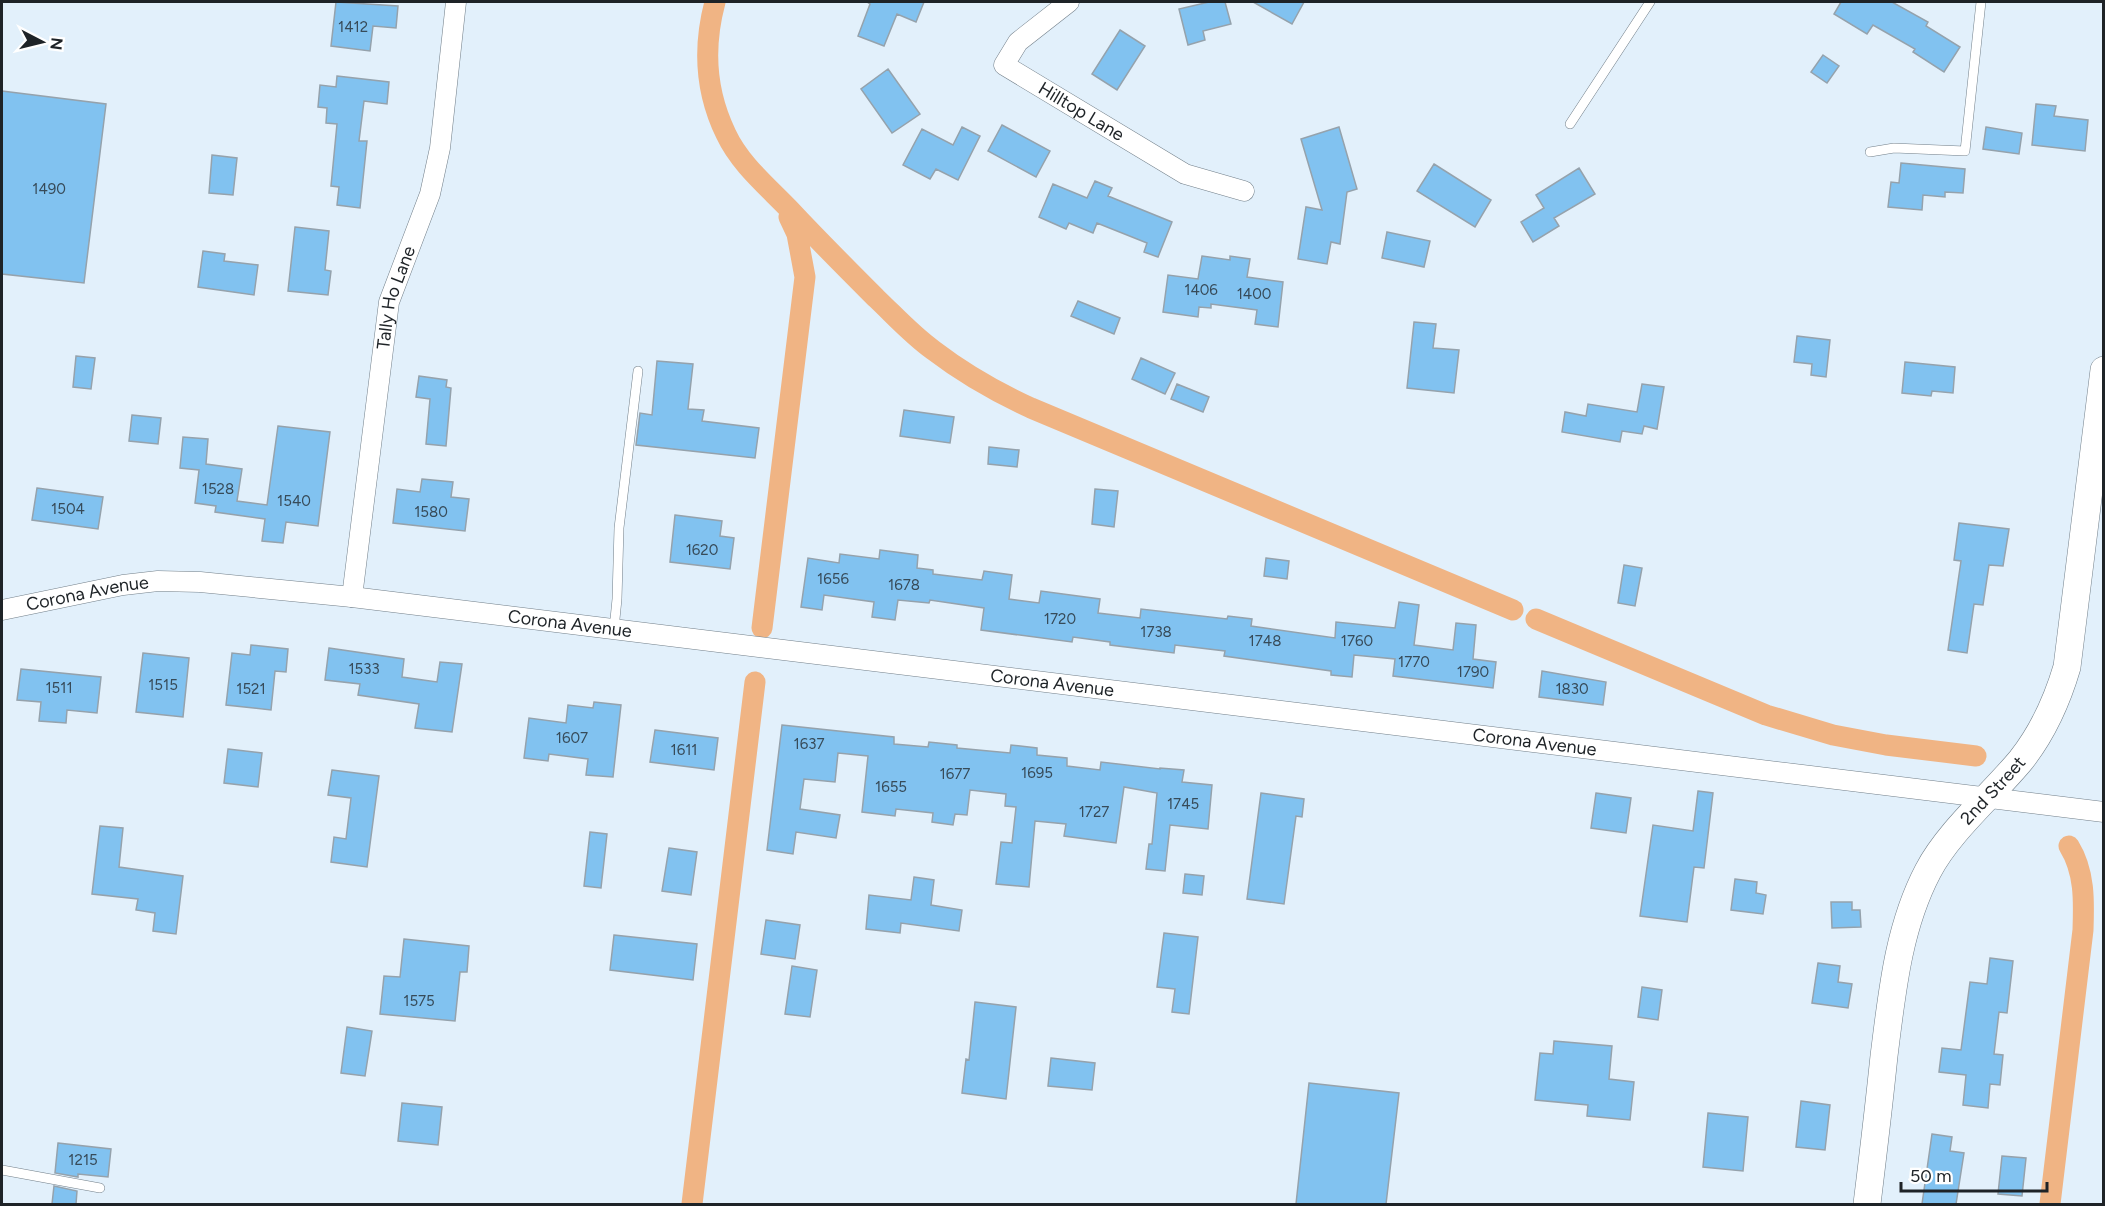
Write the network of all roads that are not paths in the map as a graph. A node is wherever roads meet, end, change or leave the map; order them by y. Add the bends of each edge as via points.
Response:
1 (456, 2) edge
2 (1069, 2) edge
3 (1650, 2) edge
4 (1981, 2) edge
5 (1570, 124) dead end
6 (1870, 152) dead end
7 (1244, 191) dead end
8 (2103, 370) edge
9 (638, 371) dead end
10 (352, 597) junction
11 (2, 610) edge
12 (614, 629) junction
13 (1988, 797) junction
14 (2103, 812) edge
15 (2, 1170) edge
16 (100, 1188) dead end
17 (1867, 1204) edge

1 - 10 street, Tally Ho Lane via 440,148 430,194 389,302
2 - 7 street, Hilltop Lane via 1018,42 1004,65 1185,174
3 - 5 lane
4 - 6 lane via 1965,151 1894,148
8 - 13 street, 2nd Street via 2067,667 2042,729
9 - 12 lane via 619,528
10 - 11 street, Corona Avenue via 158,581
10 - 12 street, Corona Avenue
12 - 13 street, Corona Avenue
13 - 14 street, Corona Avenue
13 - 17 street, 2nd Street via 1929,869 1912,904 1893,983
15 - 16 lane

